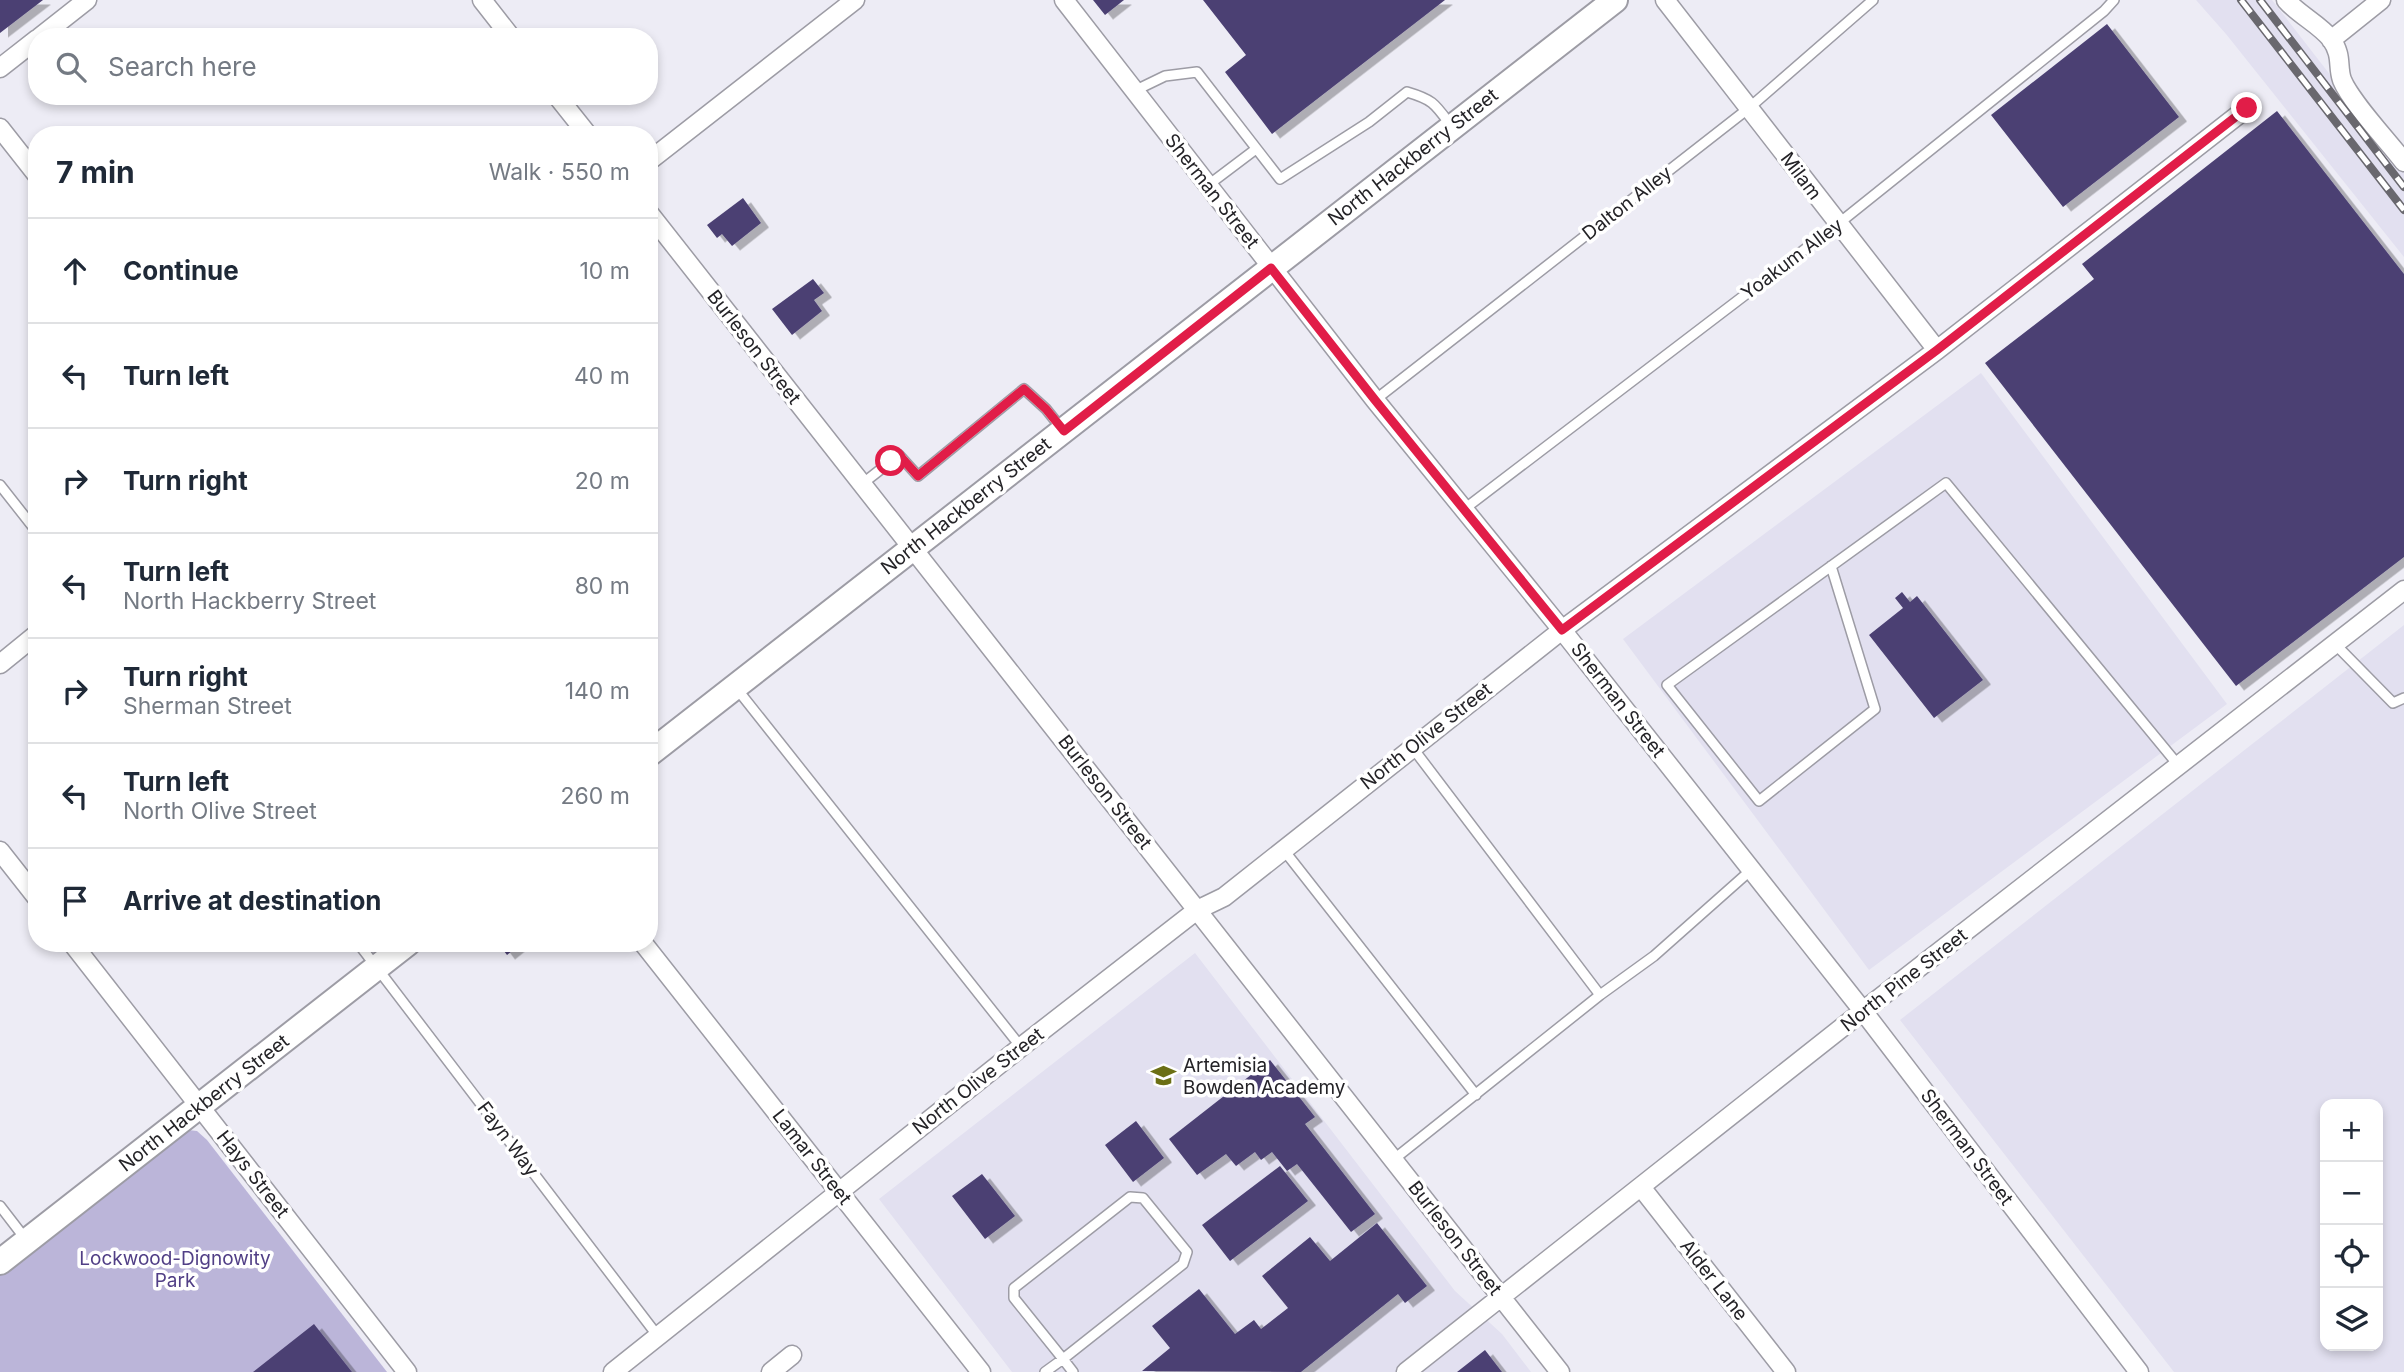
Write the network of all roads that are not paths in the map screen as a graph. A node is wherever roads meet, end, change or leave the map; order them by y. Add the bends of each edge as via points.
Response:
1 (87, 0) edge
2 (482, 0) edge
3 (855, 0) edge
4 (1064, 0) edge
5 (1615, 0) edge
6 (1665, 0) edge
7 (1873, 0) edge
8 (2114, 0) edge
9 (2286, 0) edge
10 (2381, 0) edge
11 (51, 28) edge
12 (504, 28) edge
13 (2331, 40) junction
14 (28, 46) edge
15 (0, 68) edge
16 (1134, 91) junction
17 (564, 105) edge
18 (1749, 107) junction
19 (2247, 108) dead end
20 (581, 126) edge
21 (1452, 127) junction
22 (0, 128) edge
23 (1256, 149) junction
24 (658, 154) edge
25 (2404, 162) edge
26 (28, 164) edge
27 (1207, 186) junction
28 (658, 224) edge
29 (1838, 224) junction
30 (1271, 268) junction
31 (1937, 350) junction
32 (1375, 400) junction
33 (1064, 431) junction
34 (862, 484) junction
35 (0, 485) edge
36 (1463, 510) junction
37 (28, 521) edge
38 (913, 548) junction
39 (1831, 566) junction
40 (2404, 590) edge
41 (1562, 630) junction
42 (28, 642) edge
43 (2335, 644) junction
44 (0, 664) edge
45 (735, 687) junction
46 (2404, 698) edge
47 (658, 747) edge
48 (1412, 747) junction
49 (2179, 766) junction
50 (1283, 849) junction
51 (0, 851) edge
52 (1751, 870) junction
53 (28, 887) edge
54 (1198, 910) junction
55 (79, 952) edge
56 (365, 952) edge
57 (397, 952) edge
58 (650, 952) edge
59 (377, 968) junction
60 (1601, 995) junction
61 (1863, 1011) junction
62 (1021, 1047) junction
63 (1476, 1095) junction
64 (200, 1106) junction
65 (1393, 1160) junction
66 (1641, 1187) junction
67 (839, 1192) junction
68 (0, 1206) edge
69 (27, 1241) junction
70 (0, 1262) edge
71 (1501, 1297) junction
72 (657, 1335) junction
73 (792, 1355) dead end
74 (1063, 1359) junction
75 (625, 1368) edge
76 (407, 1372) edge
77 (771, 1372) edge
78 (981, 1372) edge
79 (1045, 1372) edge
80 (1073, 1372) edge
81 (1406, 1372) edge
82 (1560, 1372) edge
83 (1786, 1372) edge
84 (2139, 1372) edge

1 - 11 street
2 - 12 street
3 - 24 street
4 - 16 street, Sherman Street
5 - 21 main road, North Hackberry Street
6 - 18 street, Milam
7 - 18 lane, Dalton Alley
8 - 29 lane, Yoakum Alley
9 - 13 street
10 - 13 street
13 - 25 street via 2349,91
14 - 15 street
16 - 23 lane via 1165,76 1197,72
16 - 27 street, Sherman Street
17 - 20 street
18 - 29 street, Milam
18 - 32 lane, Dalton Alley
19 - 31 street, North Olive Street
21 - 23 lane via 1428,98 1407,92 1280,179
21 - 30 main road, North Hackberry Street
22 - 26 street
23 - 27 lane
27 - 30 street, Sherman Street
28 - 34 street, Burleson Street
29 - 31 street, Milam
29 - 36 lane, Yoakum Alley
30 - 32 street, Sherman Street
30 - 33 main road, North Hackberry Street
31 - 41 street, North Olive Street
32 - 36 street, Sherman Street
33 - 34 lane via 1024,389 918,476 899,455
33 - 38 main road, North Hackberry Street
34 - 38 street, Burleson Street
35 - 37 lane
36 - 41 street, Sherman Street
38 - 45 main road, North Hackberry Street
38 - 54 street, Burleson Street
39 - 39 lane via 1667,685 1759,801 1875,709
39 - 49 lane via 1947,483
40 - 43 street, North Pine Street
41 - 48 street, North Olive Street
41 - 52 street, Sherman Street
42 - 44 street
43 - 46 lane via 2393,703
43 - 49 street, North Pine Street
45 - 47 main road, North Hackberry Street
45 - 62 lane
48 - 50 street, North Olive Street
48 - 60 lane
49 - 61 street, North Pine Street
50 - 54 street, North Olive Street via 1224,897
50 - 63 lane
51 - 53 street
52 - 60 lane via 1654,956
52 - 61 street, Sherman Street
54 - 62 street, North Olive Street
54 - 65 street, Burleson Street
55 - 64 street, Hays Street
56 - 59 lane, Fayn Way
57 - 59 main road, North Hackberry Street
58 - 67 street, Lamar Street
59 - 64 main road, North Hackberry Street
59 - 72 lane, Fayn Way
60 - 63 lane
61 - 66 street, North Pine Street
61 - 84 street, Sherman Street
62 - 67 street, North Olive Street
63 - 65 lane
64 - 69 main road, North Hackberry Street
64 - 76 street, Hays Street
65 - 71 street, Burleson Street
66 - 71 street, North Pine Street
66 - 83 street, Alder Lane
67 - 72 street, North Olive Street
67 - 78 street, Lamar Street
68 - 69 lane
69 - 70 main road, North Hackberry Street
71 - 81 street, North Pine Street
71 - 82 street, Burleson Street
72 - 75 street, North Olive Street
73 - 77 street
74 - 74 lane via 1183,1265 1187,1252 1143,1198 1130,1197 1014,1288 1014,1298
74 - 79 lane
74 - 80 lane

